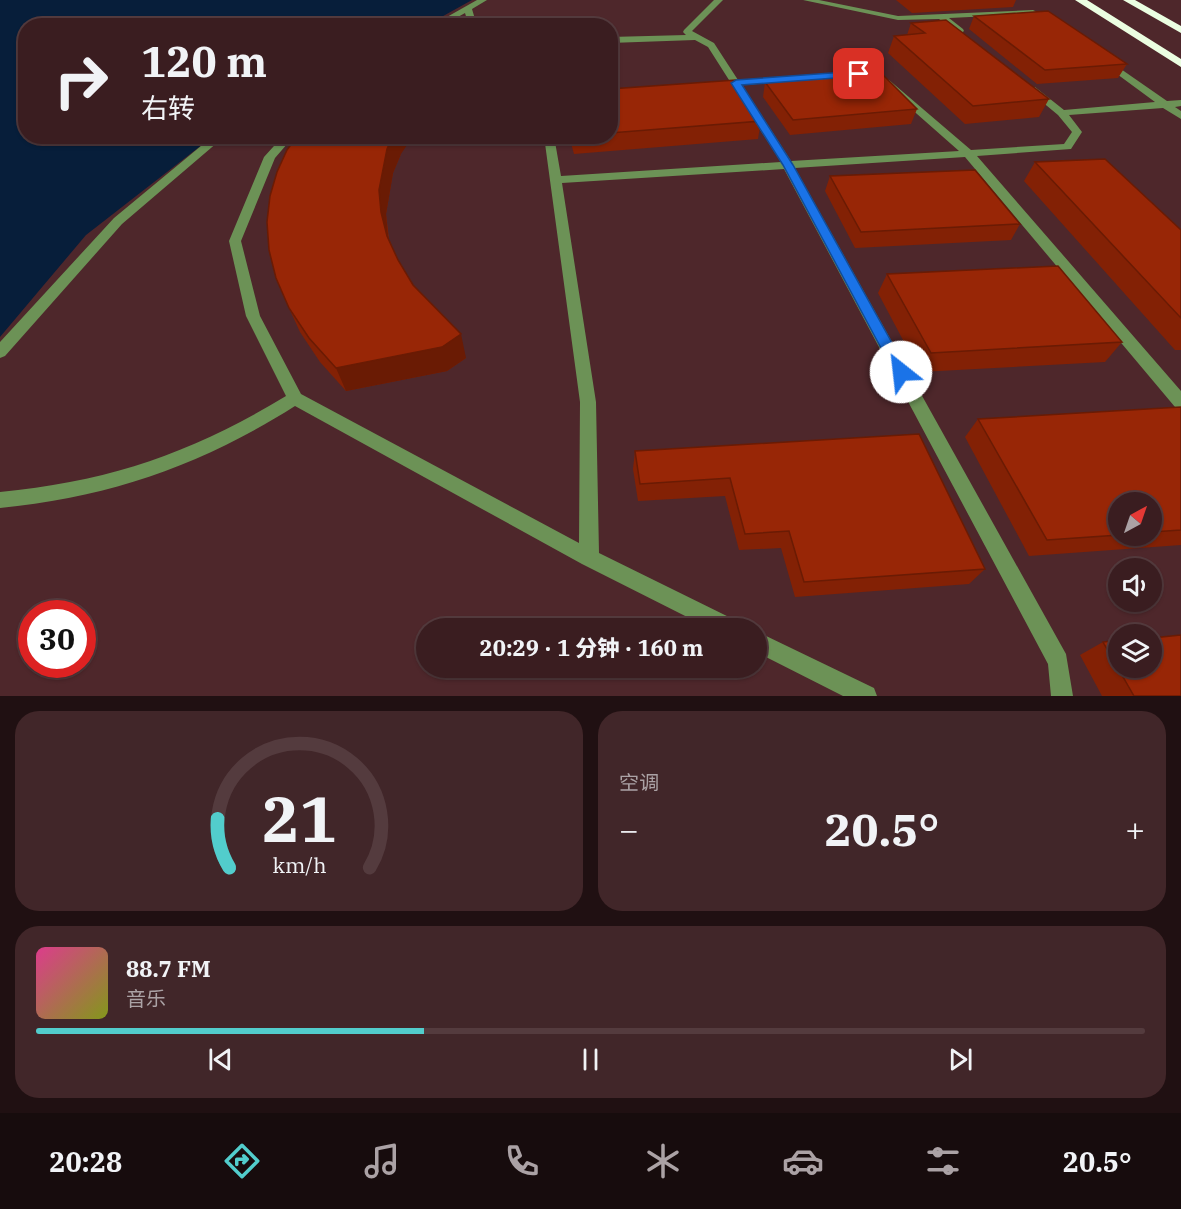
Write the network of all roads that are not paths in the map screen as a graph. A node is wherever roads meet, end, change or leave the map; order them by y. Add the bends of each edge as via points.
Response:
1 (483, 0) edge
2 (719, 0) edge
3 (807, 0) edge
4 (1080, 0) edge
5 (1128, 0) edge
6 (468, 9) junction
7 (941, 16) junction
8 (451, 18) edge
9 (471, 18) edge
10 (1046, 19) edge
11 (1181, 30) edge
12 (696, 36) junction
13 (969, 39) edge
14 (618, 40) edge
15 (1101, 58) edge
16 (1181, 64) edge
17 (736, 83) junction
18 (1025, 83) edge
19 (713, 84) edge
20 (1181, 102) edge
21 (1165, 104) junction
22 (1062, 113) junction
23 (1181, 116) edge
24 (210, 144) edge
25 (282, 144) edge
26 (550, 144) edge
27 (968, 153) junction
28 (788, 165) junction
29 (557, 180) junction
30 (0, 352) edge
31 (295, 398) junction
32 (1181, 402) edge
33 (0, 500) edge
34 (589, 558) junction
35 (710, 618) edge
36 (767, 647) edge
37 (866, 696) edge
38 (1062, 696) edge

1 - 6 street
2 - 12 street via 687,32
3 - 7 street via 898,18
4 - 16 highway
5 - 11 highway
6 - 8 street
6 - 9 street
7 - 10 street via 1036,12
7 - 13 street
12 - 14 street
12 - 17 street via 711,45
15 - 21 street
17 - 19 street
17 - 27 street via 859,74 886,82
17 - 28 street
18 - 22 street
20 - 21 street
21 - 22 street
21 - 23 street
22 - 27 street via 1077,132 1067,147
24 - 30 street via 118,221
25 - 31 street via 270,157 235,241 253,316
26 - 29 street
27 - 28 street
27 - 32 street
28 - 29 street
28 - 38 street via 1058,662
29 - 34 street via 588,402
31 - 33 street via 227,439 148,472 69,493
31 - 34 street
34 - 35 street
36 - 37 street

